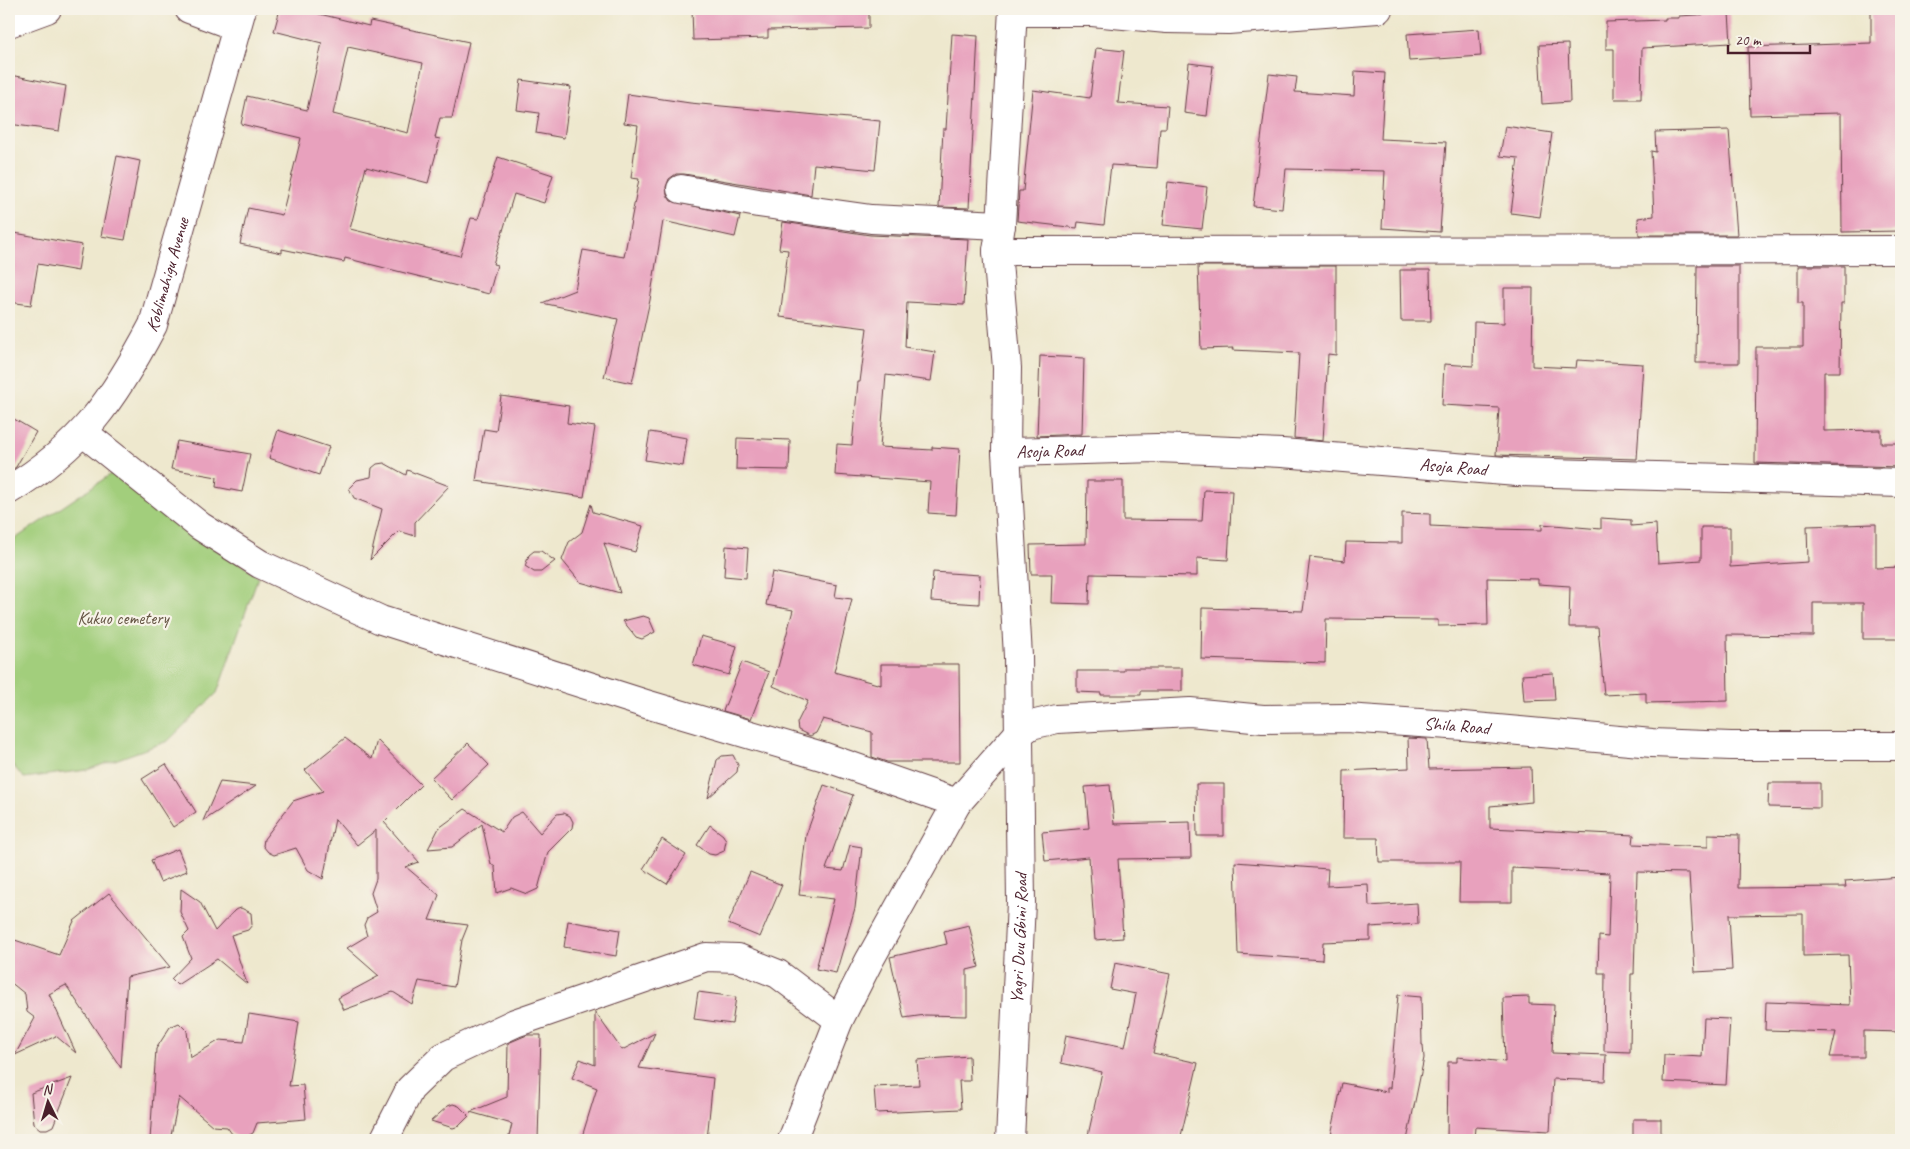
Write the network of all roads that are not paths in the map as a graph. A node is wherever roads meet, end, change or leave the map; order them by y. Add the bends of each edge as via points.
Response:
1 (47, 9) edge
2 (189, 9) edge
3 (1378, 9) edge
4 (1013, 10) edge
5 (240, 18) edge
6 (9, 23) edge
7 (682, 189) dead end
8 (999, 238) junction
9 (1901, 250) edge
10 (84, 433) junction
11 (1006, 452) junction
12 (1901, 483) edge
13 (9, 490) edge
14 (1018, 735) junction
15 (1901, 746) edge
16 (957, 803) junction
17 (839, 1020) junction
18 (384, 1140) edge
19 (792, 1140) edge
20 (1010, 1140) edge

1 - 6 street
2 - 5 street
3 - 4 street via 1228,20
4 - 8 street, Yagri Duu Gbini Road
5 - 10 street, Koblimahigu Avenue via 153,325 128,372
7 - 8 street
8 - 9 street
8 - 11 street, Yagri Duu Gbini Road via 1007,368
10 - 13 street, Koblimahigu Avenue via 56,459
10 - 16 street via 200,526 260,564 381,620 825,757
11 - 12 street, Asoja Road via 1157,448 1282,453 1517,472
11 - 14 street, Yagri Duu Gbini Road via 1018,656
14 - 15 street, Shila Road via 1031,725 1056,719 1190,712 1263,719 1346,718 1445,724 1652,743
14 - 16 street, Shila Road
14 - 20 street, Yagri Duu Gbini Road via 1021,902
16 - 17 street, Shila Road via 868,960
17 - 18 street via 778,974 738,958 706,957 515,1023 443,1057 410,1089
17 - 19 street, Shila Road

